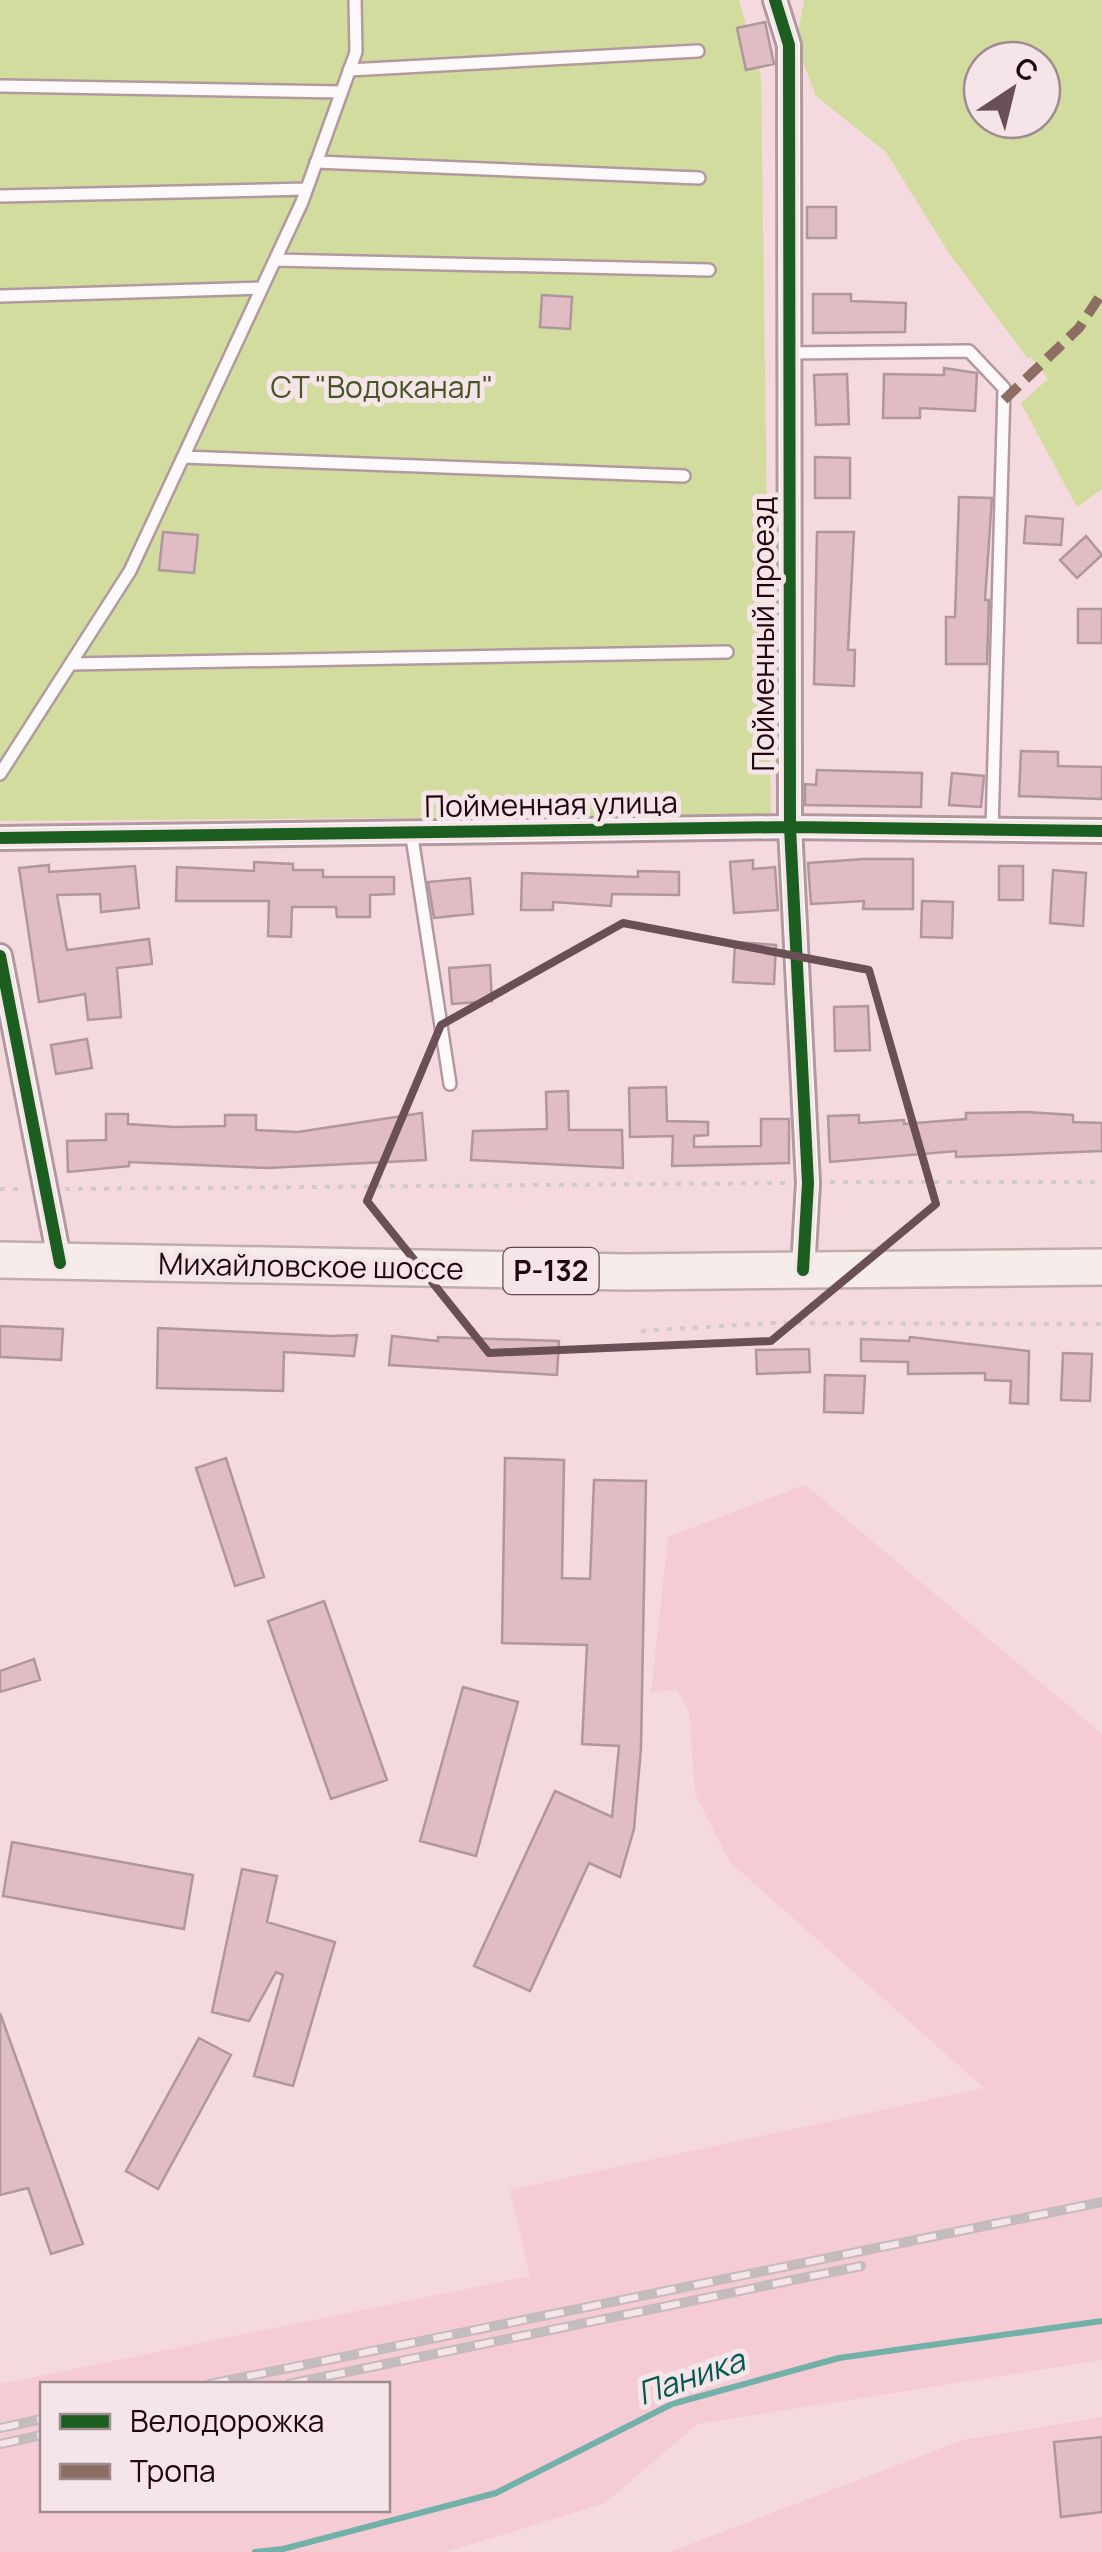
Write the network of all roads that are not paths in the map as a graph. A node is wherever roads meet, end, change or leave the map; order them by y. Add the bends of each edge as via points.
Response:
1 (355, 0) edge
2 (775, 0) edge
3 (698, 51) dead end
4 (350, 70) junction
5 (0, 86) edge
6 (341, 92) junction
7 (316, 162) junction
8 (698, 178) dead end
9 (306, 190) junction
10 (0, 196) edge
11 (274, 260) junction
12 (709, 270) dead end
13 (262, 288) junction
14 (0, 296) edge
15 (788, 353) junction
16 (183, 456) junction
17 (684, 476) dead end
18 (728, 652) dead end
19 (71, 664) junction
20 (0, 774) edge
21 (790, 827) junction
22 (992, 830) junction
23 (411, 831) junction
24 (1102, 831) edge
25 (0, 838) edge
26 (0, 956) edge
27 (450, 1084) dead end
28 (0, 1260) edge
29 (60, 1264) junction
30 (1102, 1267) edge
31 (802, 1270) junction

1 - 4 lane
2 - 15 street, Пойменный проезд via 789,44
3 - 4 lane
4 - 6 lane
5 - 6 lane
6 - 7 lane
7 - 8 lane
7 - 9 lane
9 - 10 lane
9 - 11 lane
11 - 12 lane
11 - 13 lane
13 - 14 lane
13 - 16 lane
15 - 21 street, Пойменный проезд
15 - 22 lane via 968,351 1004,388
16 - 17 lane
16 - 19 lane via 130,570
18 - 19 lane
19 - 20 lane
21 - 22 street, Пойменная улица
21 - 23 street, Пойменная улица
21 - 31 street, Пойменный проезд via 808,1182
22 - 24 street, Пойменная улица
23 - 25 street, Пойменная улица
23 - 27 lane
26 - 29 street
28 - 29 main road, Михайловское шоссе / Р-132
29 - 31 main road, Михайловское шоссе / Р-132
30 - 31 main road, Михайловское шоссе / Р-132

